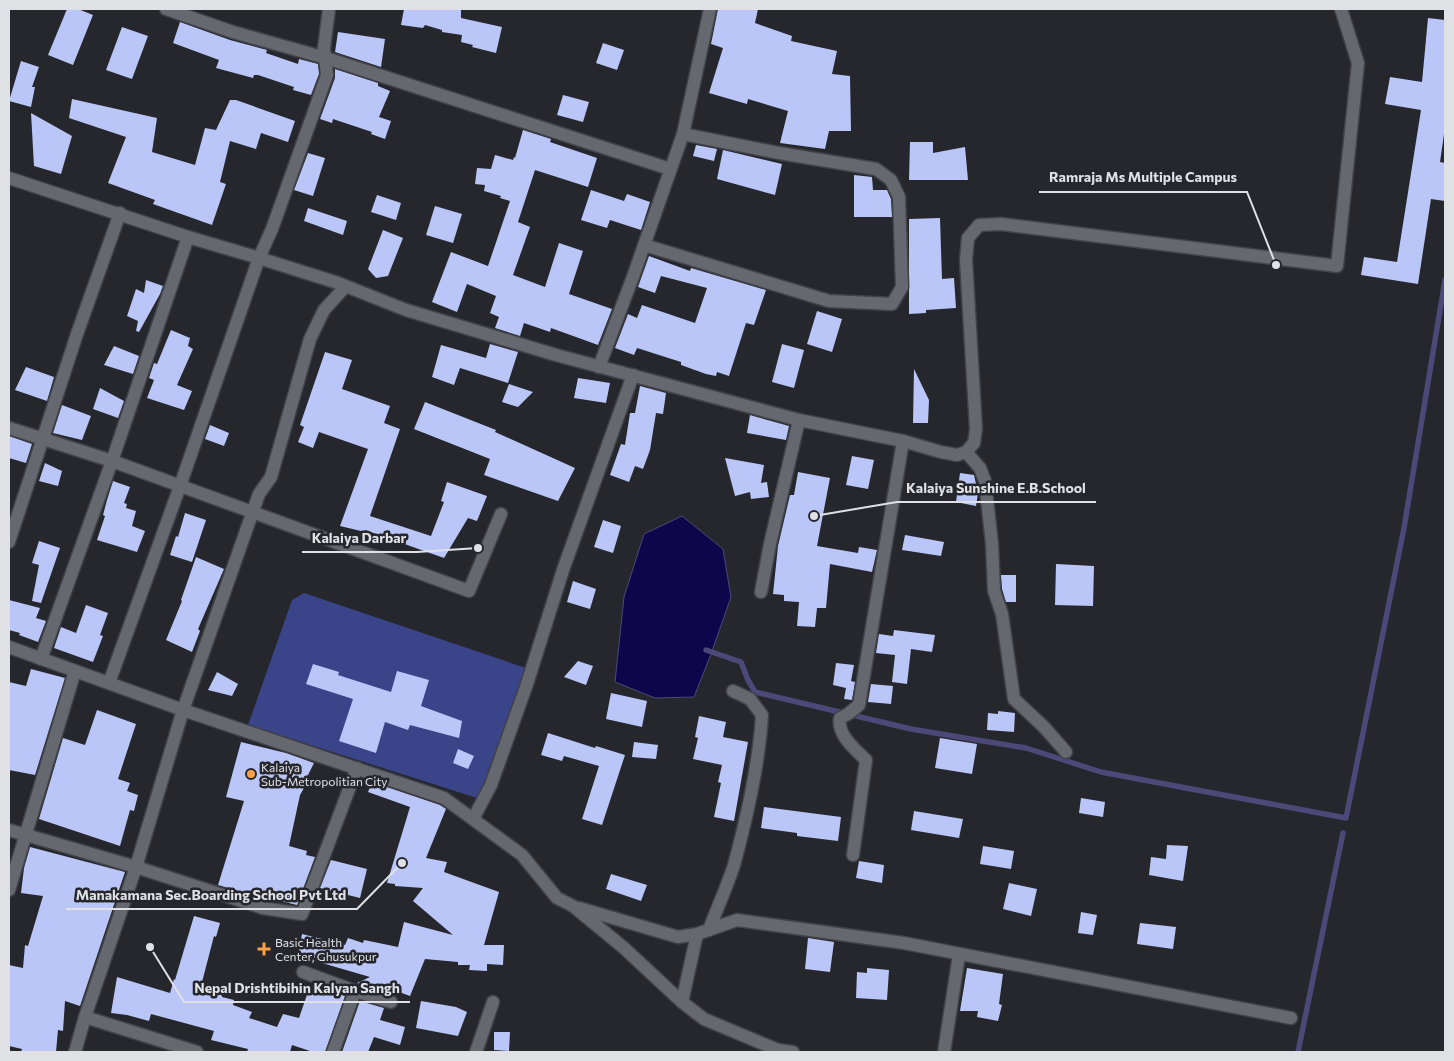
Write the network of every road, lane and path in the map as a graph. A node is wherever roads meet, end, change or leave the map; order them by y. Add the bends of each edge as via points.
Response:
1 (166, 9) edge
2 (329, 9) edge
3 (710, 9) edge
4 (1341, 9) edge
5 (326, 58) junction
6 (683, 134) junction
7 (670, 169) junction
8 (9, 178) edge
9 (120, 213) junction
10 (188, 237) junction
11 (644, 245) junction
12 (260, 258) junction
13 (345, 287) junction
14 (599, 366) junction
15 (633, 375) junction
16 (799, 420) junction
17 (9, 428) edge
18 (43, 440) junction
19 (904, 441) junction
20 (966, 452) junction
21 (112, 462) junction
22 (180, 486) junction
23 (252, 512) junction
24 (501, 514) dead end
25 (9, 542) edge
26 (761, 592) dead end
27 (9, 647) edge
28 (41, 659) junction
29 (75, 671) junction
30 (109, 683) junction
31 (733, 692) dead end
32 (183, 710) junction
33 (1066, 752) dead end
34 (357, 768) junction
35 (473, 819) junction
36 (9, 830) edge
37 (24, 834) junction
38 (853, 855) dead end
39 (136, 867) junction
40 (9, 890) edge
41 (573, 906) junction
42 (703, 932) junction
43 (959, 955) junction
44 (303, 972) dead end
45 (355, 991) junction
46 (391, 1002) dead end
47 (494, 1002) dead end
48 (682, 1002) junction
49 (86, 1016) junction
50 (1291, 1018) dead end
51 (76, 1052) edge
52 (197, 1052) edge
53 (332, 1052) edge
54 (476, 1052) edge
55 (793, 1052) edge
56 (944, 1052) edge

1 - 5 street
2 - 5 street via 324,48
3 - 6 street
4 - 20 street via 1358,63 1337,266 1001,224 979,225 968,238 966,260 976,414 974,443
5 - 7 street
5 - 12 street via 327,75
6 - 7 street
6 - 11 street via 876,169 891,180 900,197 902,287 892,304 829,301
7 - 11 street
8 - 9 street
9 - 10 street
9 - 18 street
10 - 12 street
10 - 21 street
11 - 14 street
12 - 13 street
12 - 22 street
13 - 14 street via 406,310
13 - 23 street via 324,310 310,339 271,477 258,494
14 - 15 street
15 - 16 street
15 - 35 street via 491,785
16 - 19 street
16 - 26 street
17 - 18 street
18 - 21 street
18 - 25 street
19 - 20 street via 940,452 958,455
19 - 38 street via 859,705 840,718 838,726 846,740 866,760
20 - 33 street via 980,468 985,481 994,591 1002,614 1014,698
21 - 22 street
21 - 28 street
22 - 23 street
22 - 30 street
23 - 24 street via 469,591
23 - 32 street
27 - 28 street
28 - 29 street
29 - 30 street
29 - 37 street
30 - 32 street
31 - 42 street via 750,699 762,716 761,742 733,867
32 - 34 street
32 - 39 street
34 - 35 street via 444,798
34 - 39 street via 302,914 263,908
35 - 41 street via 522,855 557,898
36 - 37 street
37 - 39 street
37 - 40 street
39 - 49 street
41 - 42 street via 678,937
41 - 48 street
42 - 43 street via 737,920 904,943
42 - 48 street
43 - 50 street
43 - 56 street
44 - 45 street
45 - 46 street
45 - 53 street
47 - 54 street
48 - 55 street via 704,1019 778,1050
49 - 51 street
49 - 52 street

